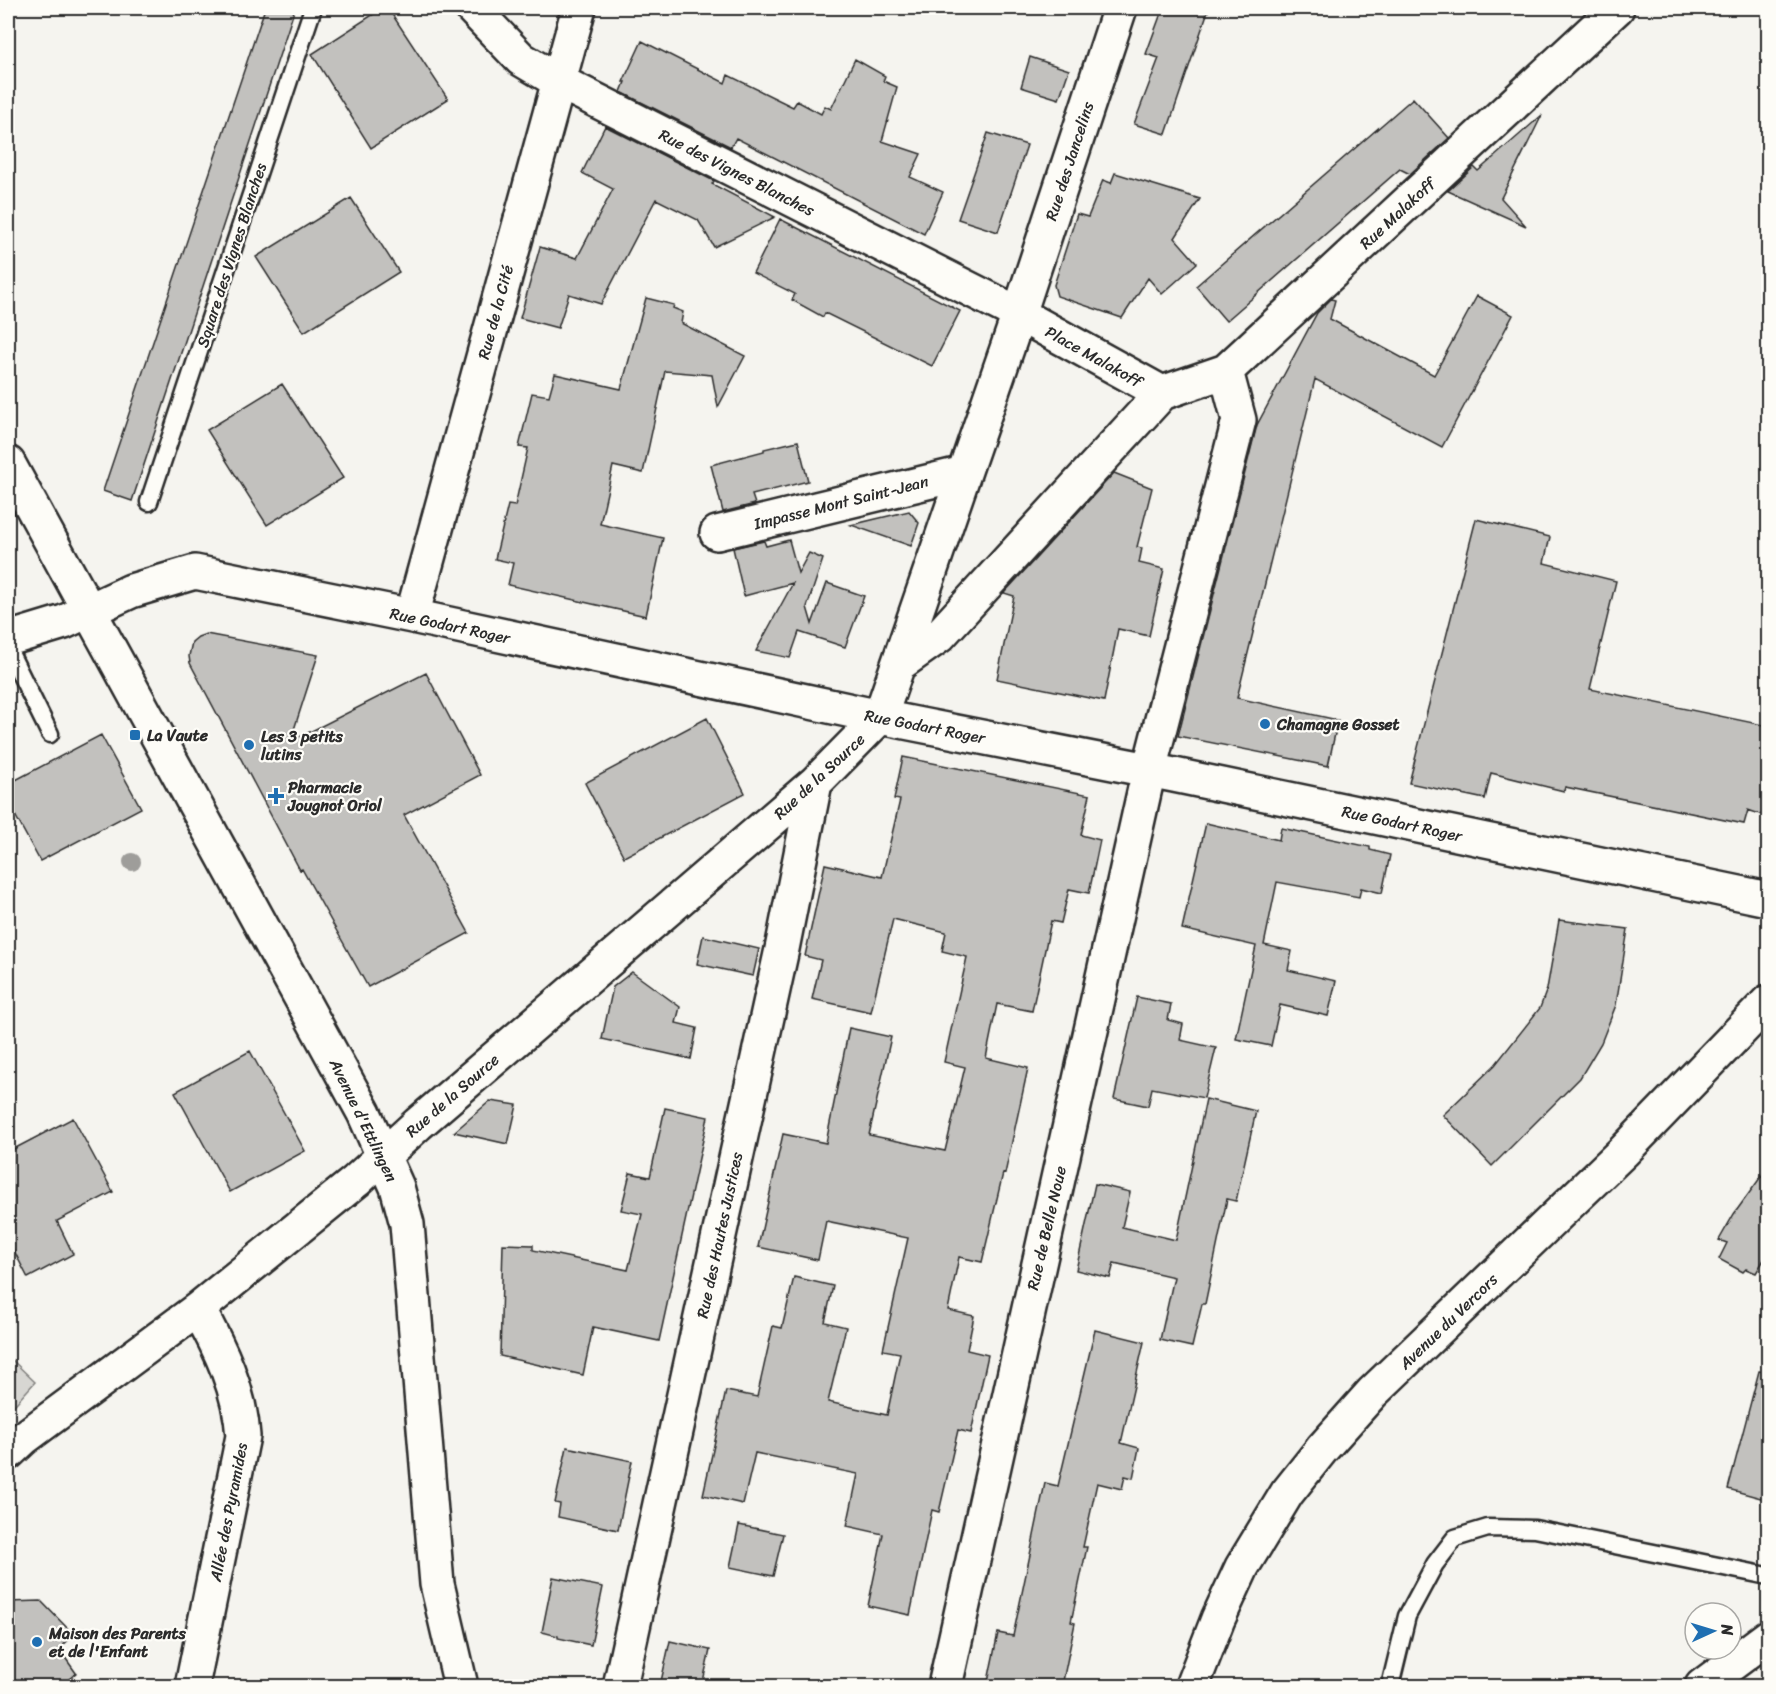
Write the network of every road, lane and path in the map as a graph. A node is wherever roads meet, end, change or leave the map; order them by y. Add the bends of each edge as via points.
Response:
1 (314, 8) edge
2 (472, 8) edge
3 (579, 8) edge
4 (1120, 8) edge
5 (1617, 8) edge
6 (558, 81) junction
7 (1019, 314) junction
8 (1226, 371) junction
9 (1162, 393) junction
10 (8, 464) edge
11 (964, 473) junction
12 (149, 502) dead end
13 (717, 533) dead end
14 (87, 610) junction
15 (412, 616) junction
16 (8, 639) edge
17 (8, 649) edge
18 (898, 664) junction
19 (880, 717) junction
20 (50, 734) dead end
21 (1149, 770) junction
22 (815, 783) junction
23 (1768, 899) edge
24 (1768, 1002) edge
25 (384, 1156) junction
26 (198, 1309) junction
27 (8, 1453) edge
28 (1768, 1576) edge
29 (1768, 1636) edge
30 (192, 1686) edge
31 (461, 1686) edge
32 (620, 1686) edge
33 (945, 1686) edge
34 (1192, 1686) edge
35 (1390, 1686) edge
36 (1702, 1686) edge

1 - 12 lane, Square des Vignes Blanches
2 - 6 street, Rue des Vignes Blanches via 521,59
3 - 6 street, Rue de la Cité
4 - 7 street, Rue des Jancelins
5 - 8 street, Rue Malakoff
6 - 7 street, Rue des Vignes Blanches
6 - 15 street, Rue de la Cité
7 - 9 street, Place Malakoff
7 - 11 street
8 - 9 street, Rue Malakoff
8 - 21 street, Rue de Belle Noue via 1239,420
9 - 18 street, Place Malakoff via 939,636
10 - 14 street, Avenue d'Ettlingen
11 - 13 street, Impasse Mont Saint-Jean
11 - 18 street
14 - 15 street, Rue Godart Roger via 131,591 195,572
14 - 16 street, Rue Godart Roger via 64,622
14 - 25 street, Avenue d'Ettlingen
15 - 19 street, Rue Godart Roger
17 - 20 lane
18 - 19 street
19 - 21 street, Rue Godart Roger
19 - 22 street, Rue de la Source
21 - 23 street, Rue Godart Roger
21 - 33 street, Rue de Belle Noue
22 - 25 street, Rue de la Source
22 - 32 street, Rue des Hautes Justices
24 - 34 street, Avenue du Vercors via 1624,1151 1372,1393 1322,1449 1287,1493 1242,1567
25 - 26 street, Rue de la Source
25 - 31 street, Avenue d'Ettlingen via 407,1224 437,1584
26 - 27 street, Rue de la Source
26 - 30 street, Allée des Pyramides via 235,1390 243,1436
28 - 35 lane via 1535,1528 1488,1528 1455,1538 1435,1564 1407,1616
29 - 36 street

